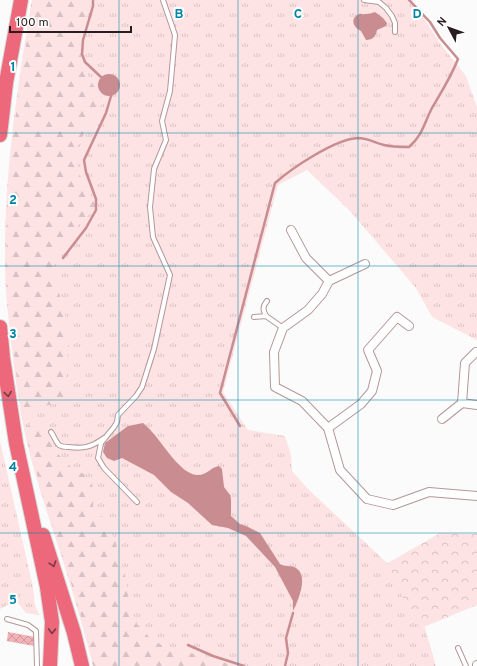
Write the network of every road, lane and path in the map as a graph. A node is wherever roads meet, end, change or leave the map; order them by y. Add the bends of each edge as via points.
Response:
1 (22, 0) edge
2 (163, 0) edge
3 (364, 0) edge
4 (395, 32) dead end
5 (0, 135) edge
6 (291, 230) dead end
7 (365, 264) dead end
8 (329, 281) junction
9 (267, 301) dead end
10 (266, 316) junction
11 (254, 317) dead end
12 (409, 326) dead end
13 (0, 327) edge
14 (283, 328) junction
15 (476, 352) dead end
16 (462, 402) junction
17 (477, 405) edge
18 (12, 418) junction
19 (442, 419) dead end
20 (328, 428) junction
21 (51, 432) dead end
22 (106, 436) junction
23 (477, 496) edge
24 (137, 502) dead end
25 (7, 619) dead end
26 (458, 648) dead end
27 (37, 666) edge
28 (50, 666) edge
29 (82, 666) edge
30 (466, 666) edge

1 - 5 highway via 6,83
2 - 22 lane via 175,35 170,90 162,121 166,140 154,169 150,207 153,237 170,275 154,349 142,387 118,415 117,422
3 - 4 lane via 379,2 386,8 395,23
6 - 8 street via 306,258
7 - 8 street
8 - 14 street via 308,310
9 - 10 lane via 264,305
10 - 11 lane
10 - 14 lane
12 - 20 street via 397,317 368,350 377,371 372,391 361,404
13 -> 18 highway
14 - 20 street via 274,352 275,387 302,401
15 - 16 street via 465,363
16 - 17 street
16 - 19 street
18 -> 28 highway via 20,469 47,587 52,622
18 -> 29 highway
20 - 23 street via 340,470 367,499 393,505 429,492
21 - 22 lane via 58,445 62,447 87,448
22 - 24 lane via 99,451 100,463
25 - 27 lane via 28,625 36,631
26 - 30 lane

